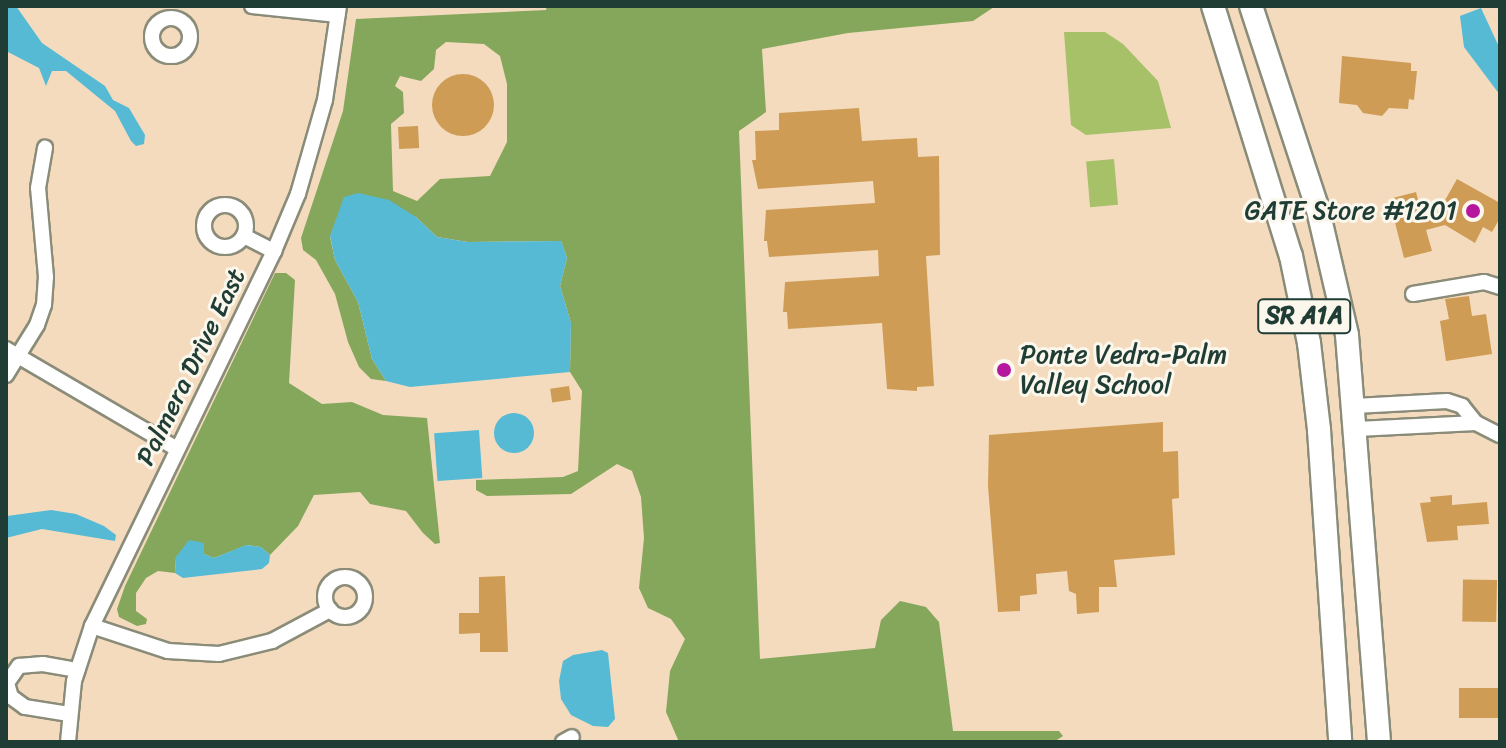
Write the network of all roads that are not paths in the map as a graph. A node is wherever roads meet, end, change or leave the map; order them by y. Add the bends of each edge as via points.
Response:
1 (252, 6) edge
2 (1213, 6) edge
3 (1251, 6) edge
4 (339, 10) edge
5 (45, 148) dead end
6 (244, 236) dead end
7 (274, 251) junction
8 (1500, 287) edge
9 (1413, 294) dead end
10 (12, 353) edge
11 (6, 375) edge
12 (1355, 406) junction
13 (1476, 423) junction
14 (1357, 429) junction
15 (1500, 435) edge
16 (177, 449) junction
17 (330, 610) dead end
18 (92, 626) junction
19 (77, 670) junction
20 (69, 714) junction
21 (68, 742) edge
22 (1340, 742) edge
23 (1379, 742) edge

1 - 4 street
2 - 22 main road, SR A1A via 1291,256 1309,343
3 - 12 main road, SR A1A via 1328,245
4 - 7 street, Palmera Drive East via 310,157
5 - 10 street via 38,188 46,291 39,318
6 - 7 street
7 - 16 street, Palmera Drive East
8 - 9 street via 1484,282
10 - 11 street
10 - 16 street
12 - 13 street via 1447,401 1462,406
12 - 14 main road, SR A1A
13 - 14 street
13 - 15 street
14 - 23 main road, SR A1A
16 - 18 street, Palmera Drive East
17 - 18 street via 272,641 219,654 168,651
18 - 19 street, Palmera Drive East
19 - 20 street, Palmera Drive East
19 - 20 street via 19,666 7,683 11,697 25,707
20 - 21 street, Palmera Drive East

